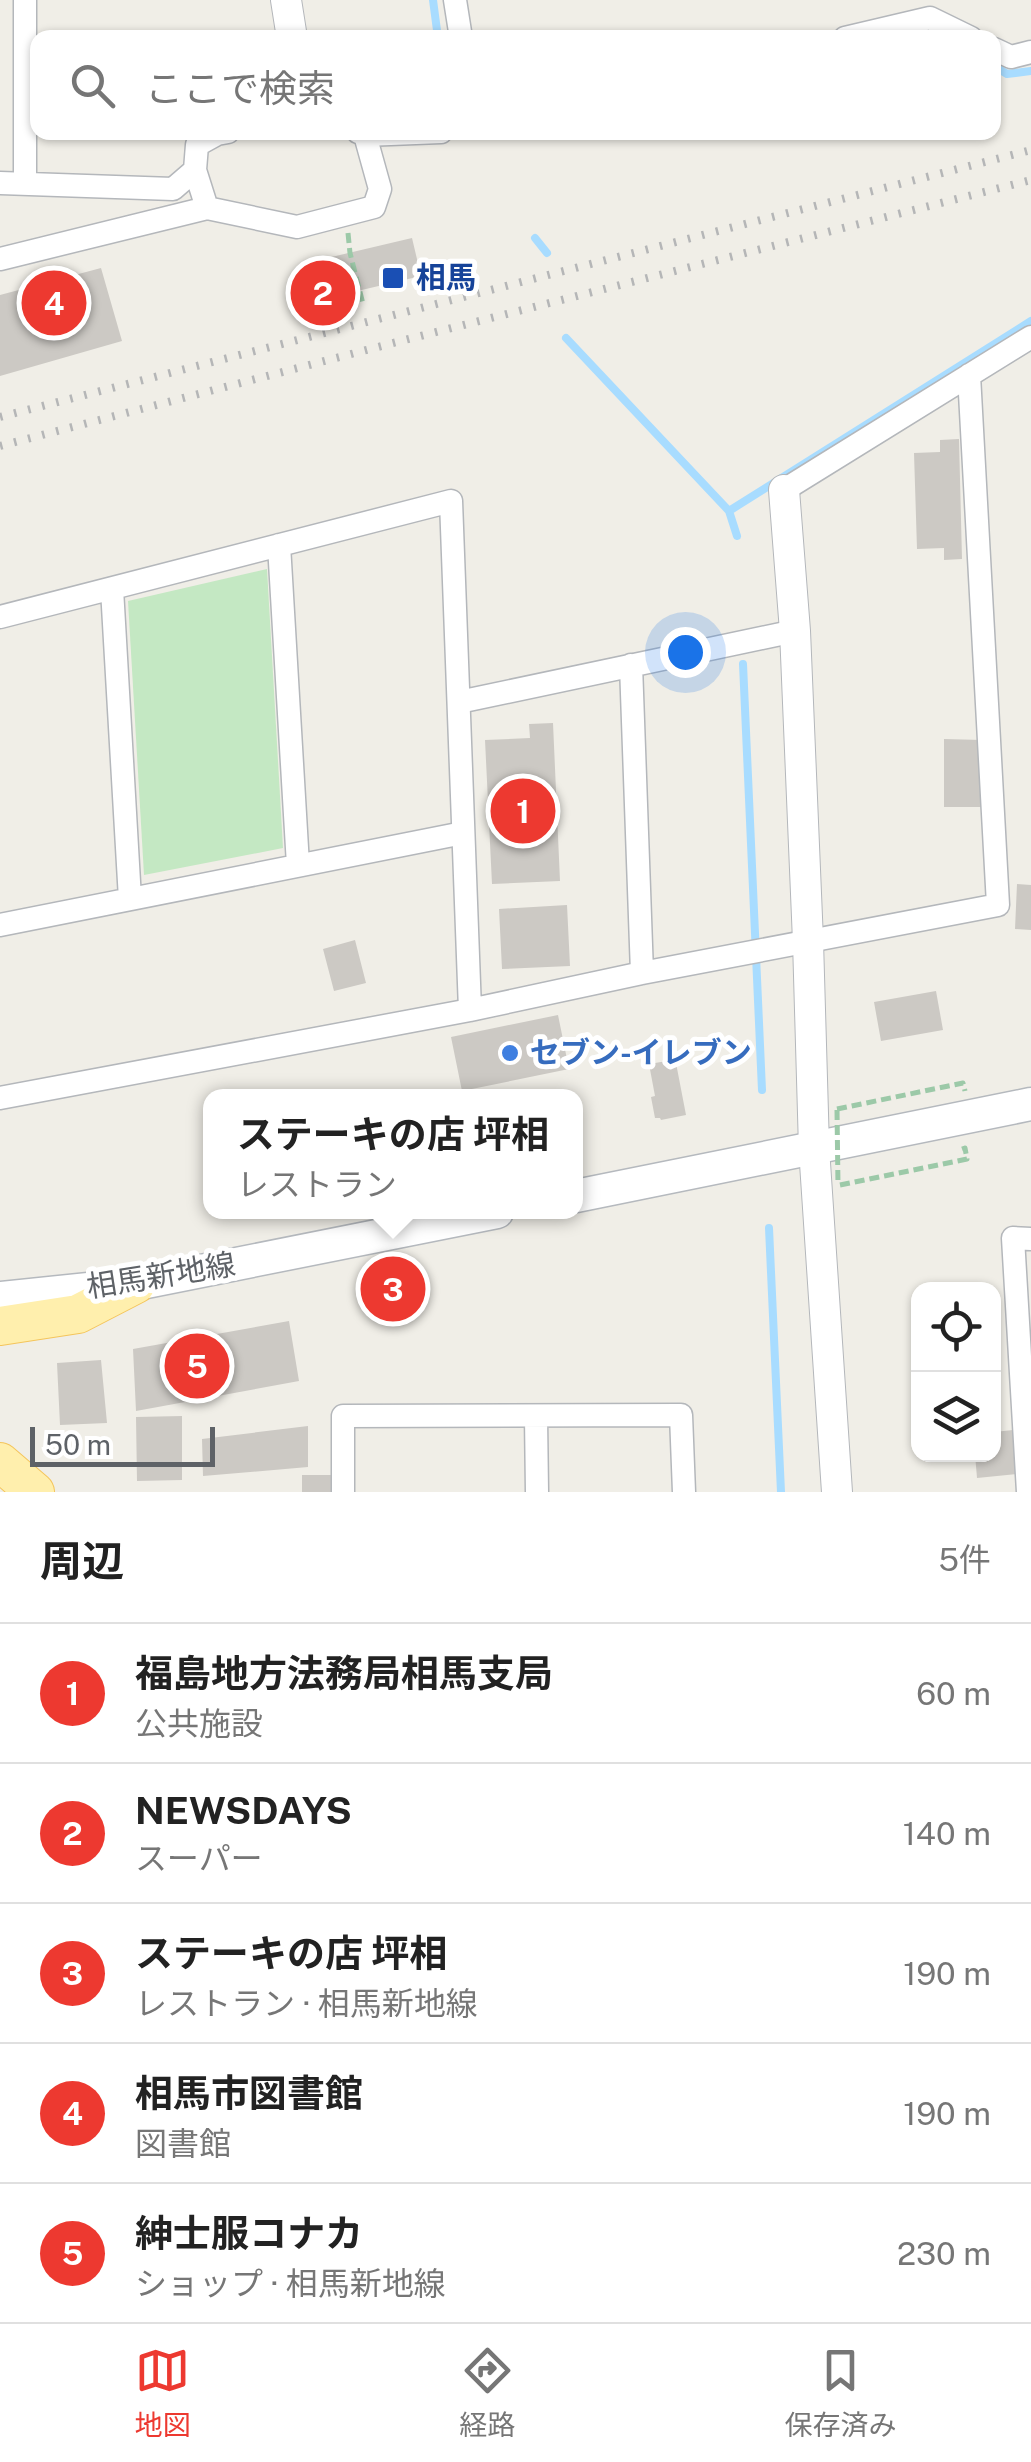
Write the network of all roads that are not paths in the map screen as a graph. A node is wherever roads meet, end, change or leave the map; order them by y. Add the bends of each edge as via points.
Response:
1 (25, 0) edge
2 (286, 0) edge
3 (455, 0) edge
4 (928, 9) edge
5 (291, 30) edge
6 (459, 30) edge
7 (868, 30) edge
8 (959, 30) edge
9 (1001, 52) edge
10 (1031, 52) edge
11 (207, 140) edge
12 (363, 140) edge
13 (196, 170) junction
14 (0, 182) edge
15 (26, 184) junction
16 (206, 208) junction
17 (0, 259) edge
18 (1031, 336) edge
19 (970, 375) junction
20 (784, 490) joint
21 (279, 545) junction
22 (112, 589) junction
23 (0, 618) edge
24 (795, 631) junction
25 (631, 665) junction
26 (459, 702) junction
27 (463, 833) junction
28 (298, 866) junction
29 (130, 899) junction
30 (0, 925) edge
31 (808, 941) junction
32 (642, 973) junction
33 (470, 1010) junction
34 (0, 1098) edge
35 (1031, 1104) edge
36 (814, 1148) junction
37 (583, 1195) edge
38 (462, 1219) edge
39 (1031, 1239) edge
40 (136, 1284) junction
41 (0, 1298) edge
42 (0, 1326) edge
43 (536, 1417) junction
44 (1028, 1426) edge
45 (0, 1462) edge
46 (35, 1492) edge
47 (343, 1492) edge
48 (538, 1492) edge
49 (684, 1492) edge
50 (837, 1492) edge
51 (1028, 1492) edge

1 - 15 street
2 - 5 street
3 - 6 street
4 - 7 street
4 - 8 street
9 - 10 street via 1010,57
11 - 13 street via 197,146
12 - 16 street via 380,189 374,207 297,227
13 - 15 street via 173,190
13 - 16 street
14 - 15 street
16 - 17 street
18 - 19 street
19 - 20 street
19 - 31 street via 998,905
20 - 24 street
21 - 22 street
21 - 26 street via 451,501
21 - 28 street
22 - 23 street
22 - 29 street
24 - 25 street
24 - 31 street
25 - 26 street
25 - 32 street
26 - 27 street
27 - 28 street
27 - 33 street
28 - 29 street
29 - 30 street
31 - 32 street
31 - 36 street
32 - 33 street
33 - 34 street
35 - 36 main road
36 - 37 main road
36 - 50 street
38 - 40 main road, 相馬新地線
39 - 44 street via 1013,1238
40 - 41 main road, 相馬新地線
40 - 42 main road via 78,1314
43 - 47 street via 343,1416
43 - 48 street
43 - 49 street via 681,1415
44 - 51 street
45 - 46 main road

